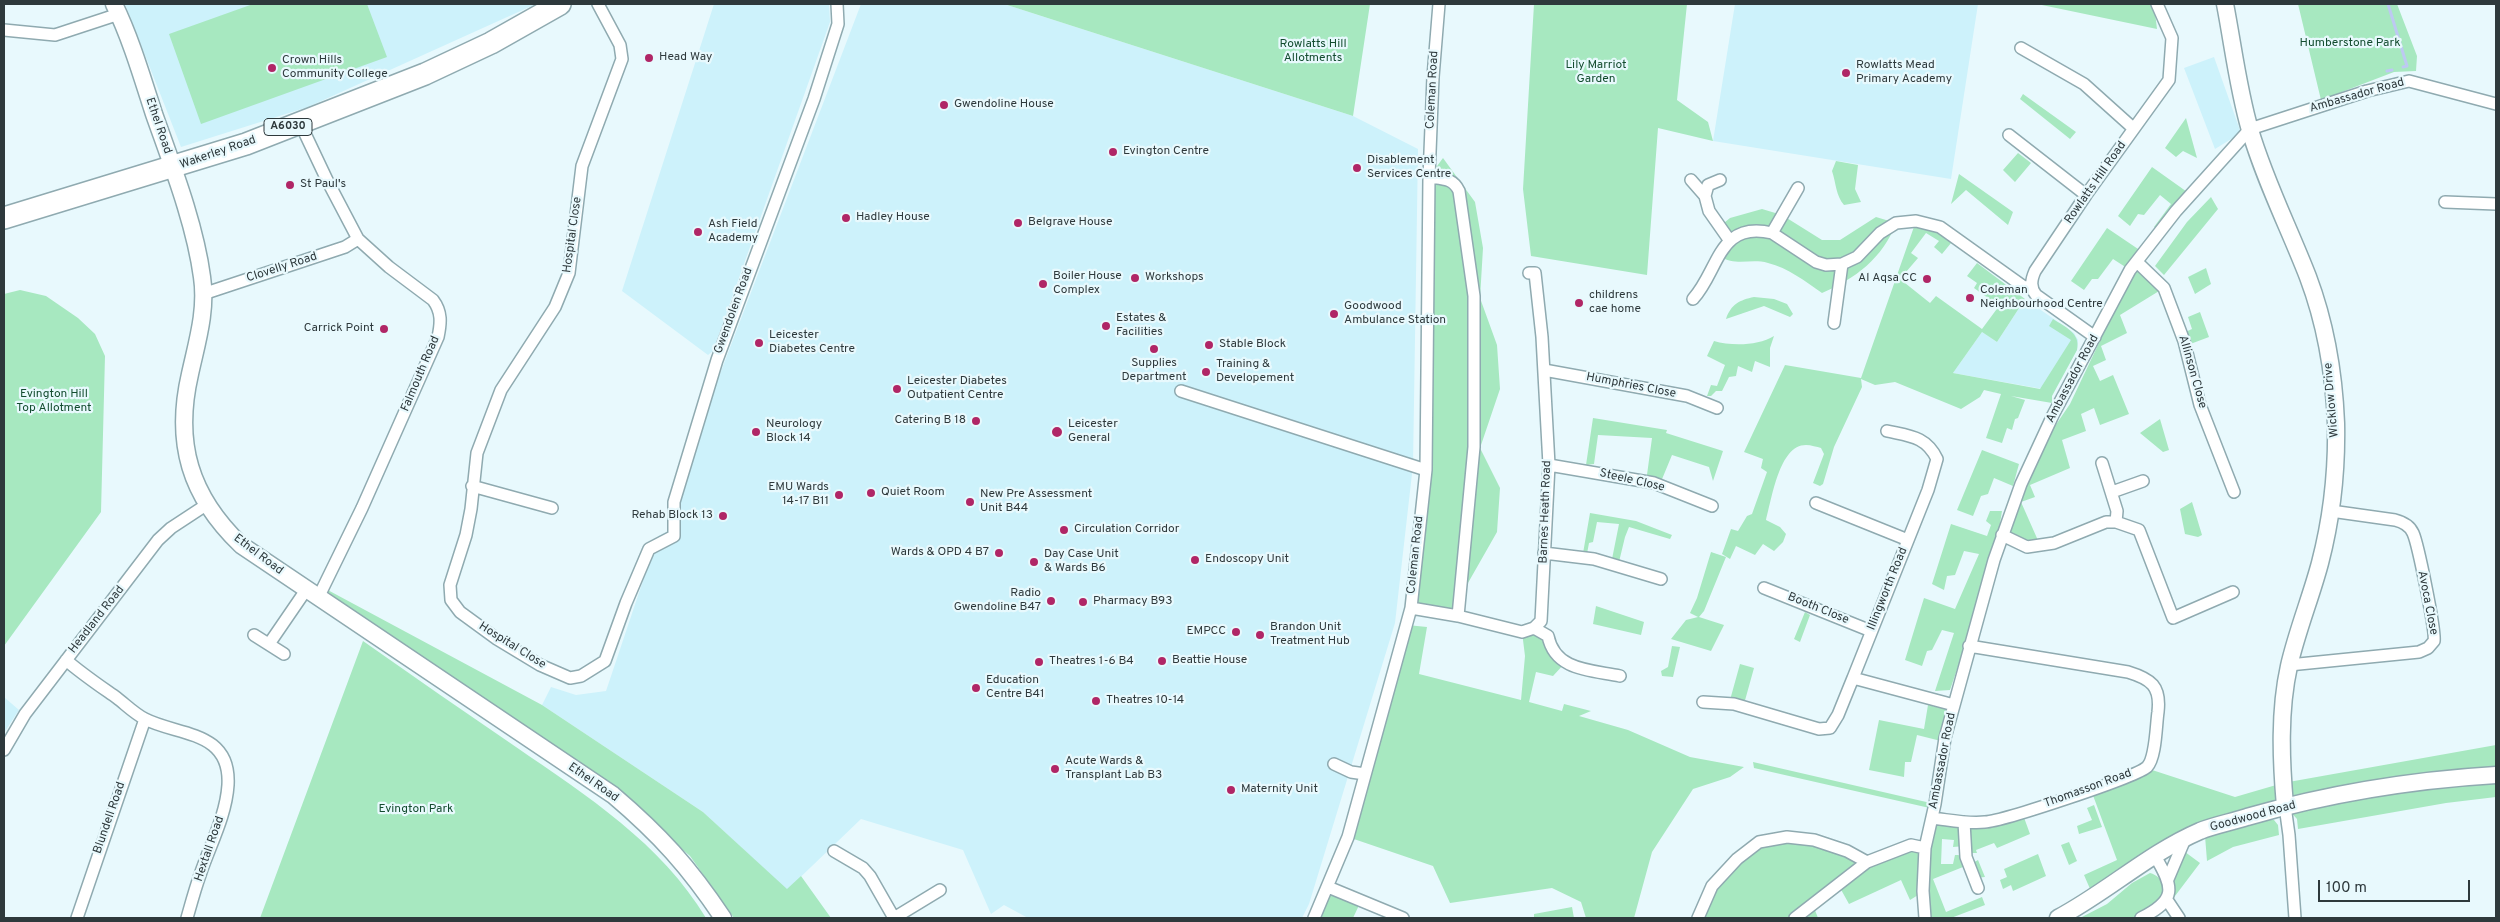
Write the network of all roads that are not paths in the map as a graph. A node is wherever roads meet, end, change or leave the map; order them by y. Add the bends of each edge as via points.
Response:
1 (560, 4) edge
2 (598, 4) edge
3 (837, 4) edge
4 (1439, 4) edge
5 (2158, 4) edge
6 (2225, 4) edge
7 (117, 9) edge
8 (4, 30) edge
9 (2021, 48) dead end
10 (2496, 104) edge
11 (300, 122) junction
12 (2133, 128) junction
13 (2250, 130) junction
14 (2009, 135) dead end
15 (173, 168) junction
16 (1429, 177) junction
17 (1691, 180) dead end
18 (1720, 180) dead end
19 (1798, 188) dead end
20 (2086, 195) junction
21 (1705, 196) junction
22 (2445, 202) dead end
23 (2496, 204) edge
24 (4, 218) edge
25 (1772, 233) junction
26 (358, 239) junction
27 (1730, 241) junction
28 (2137, 262) junction
29 (1842, 264) junction
30 (1529, 273) dead end
31 (2031, 286) junction
32 (204, 294) junction
33 (1693, 298) dead end
34 (1834, 323) dead end
35 (2095, 337) junction
36 (1544, 370) junction
37 (1181, 391) dead end
38 (1717, 408) dead end
39 (1886, 431) dead end
40 (2102, 462) dead end
41 (1548, 465) junction
42 (1426, 470) junction
43 (2143, 481) dead end
44 (472, 486) junction
45 (2112, 492) junction
46 (2234, 492) dead end
47 (1816, 504) dead end
48 (206, 505) junction
49 (1712, 506) dead end
50 (552, 508) dead end
51 (2331, 511) junction
52 (2116, 522) junction
53 (2002, 535) junction
54 (674, 536) joint
55 (1908, 540) junction
56 (1544, 553) junction
57 (1662, 579) dead end
58 (1764, 588) dead end
59 (2234, 592) dead end
60 (312, 594) junction
61 (1411, 608) junction
62 (1458, 616) junction
63 (1534, 628) junction
64 (1871, 631) junction
65 (254, 635) dead end
66 (269, 644) junction
67 (1969, 646) junction
68 (284, 654) dead end
69 (66, 660) junction
70 (2289, 665) junction
71 (1616, 678) dead end
72 (1853, 678) junction
73 (1703, 702) dead end
74 (1954, 705) junction
75 (145, 719) junction
76 (4, 750) edge
77 (1334, 764) dead end
78 (2496, 770) edge
79 (1365, 774) junction
80 (2496, 775) edge
81 (2470, 777) junction
82 (2285, 806) junction
83 (1932, 818) junction
84 (1964, 822) junction
85 (2185, 839) junction
86 (1926, 848) junction
87 (834, 851) dead end
88 (2155, 856) junction
89 (1867, 862) junction
90 (2168, 879) junction
91 (1328, 887) junction
92 (1978, 888) dead end
93 (940, 890) dead end
94 (2167, 900) junction
95 (77, 918) edge
96 (186, 918) edge
97 (723, 918) edge
98 (894, 918) edge
99 (1314, 918) edge
100 (1402, 918) edge
101 (1698, 918) edge
102 (1795, 918) edge
103 (1925, 918) edge
104 (2058, 918) edge
105 (2142, 918) edge
106 (2179, 918) edge
107 (2294, 918) edge

1 - 11 highway, Wakerley Road / A6030 via 457,60
2 - 44 street, Hospital Close via 620,45 622,59 582,166 569,273 555,307 501,390 477,453
3 - 54 street, Gwendolen Road via 838,24 814,99 717,360 674,502
4 - 16 street, Coleman Road via 1432,77
5 - 12 street, Rowlatts Hill Road via 2172,38 2170,80
6 - 13 street, Wicklow Drive
7 - 8 street via 55,35
7 - 15 street, Ethel Road
9 - 12 street via 2084,84
10 - 13 street, Ambassador Road via 2410,81 2367,91
11 - 15 highway, Wakerley Road / A6030
11 - 26 street, Falmouth Road
12 - 20 street, Rowlatts Hill Road
13 - 28 street, Ambassador Road via 2176,211
13 - 51 street, Wicklow Drive via 2308,277 2327,348 2336,421
14 - 20 street
15 - 24 highway, Wakerley Road / A6030
15 - 32 street, Ethel Road via 197,249
16 - 42 street, Coleman Road
16 - 62 street via 1449,179 1455,182 1459,191 1474,296 1474,447
17 - 21 street
18 - 21 street via 1708,185
19 - 25 street
20 - 31 street, Rowlatts Hill Road via 2035,271
21 - 27 street via 1709,211
22 - 23 street
25 - 27 street via 1743,232
25 - 29 street via 1816,262
26 - 32 street, Clovelly Road via 345,247
26 - 60 street, Falmouth Road via 433,300 441,325 366,499
27 - 33 street via 1717,256 1702,289
28 - 35 street, Ambassador Road
28 - 46 street, Allinson Close via 2164,288 2185,346 2200,404
29 - 31 street via 1857,257 1880,233 1896,223 1916,221 1940,227 2024,287
29 - 34 street
30 - 36 street, Barnes Heath Road via 1535,273
31 - 35 street via 2036,295
32 - 48 street, Ethel Road via 183,417 187,456
35 - 53 street, Ambassador Road via 2053,415
36 - 38 street, Humphries Close via 1687,396
36 - 41 street, Barnes Heath Road
37 - 42 street
39 - 55 street, Illingworth Road via 1930,445 1937,459
40 - 45 street
41 - 49 street, Steele Close via 1654,483
41 - 56 street, Barnes Heath Road
42 - 61 street, Coleman Road
43 - 45 street
44 - 50 street
44 - 54 street, Hospital Close via 466,535 450,584 451,600 460,612 497,639 540,665 570,678 581,676 605,661 649,549
45 - 52 street via 2117,510
47 - 55 street
48 - 60 street, Ethel Road via 241,545
48 - 69 street, Headland Road via 158,540
51 - 70 street, Wicklow Drive via 2320,562
51 - 70 street, Avoca Close via 2395,520 2411,529 2434,640 2419,652
52 - 53 street via 2106,522 2054,543 2027,547
52 - 59 street via 2139,530 2173,618
53 - 67 street, Ambassador Road
55 - 64 street, Illingworth Road
56 - 57 street via 1594,560
56 - 63 street, Barnes Heath Road via 1543,611 1541,621
58 - 64 street, Booth Close
60 - 66 street, Falmouth Road
60 - 97 street, Ethel Road via 613,795 683,861
61 - 62 street
61 - 79 street, Coleman Road
62 - 63 street via 1522,632
63 - 71 street via 1548,636 1551,650 1564,663
64 - 72 street, Illingworth Road
65 - 66 street
66 - 68 street
67 - 74 street, Ambassador Road
67 - 84 street, Thomasson Road via 2145,677 2156,687 2159,705 2152,760 2146,768 1998,821
69 - 75 street, Hextall Road
69 - 76 street, Headland Road via 25,714
70 - 82 street, Wicklow Drive via 2282,722
72 - 73 street, Illingworth Road via 1830,728 1819,729 1734,704
72 - 74 street
74 - 83 street, Ambassador Road via 1945,738
75 - 95 street, Blundell Road
75 - 96 street, Hextall Road via 213,744 228,770 221,822
77 - 79 street
78 - 81 street, Goodwood Road
79 - 91 street, Coleman Road via 1348,836
80 - 81 street, Goodwood Road
81 - 82 street, Goodwood Road
82 - 85 street, Goodwood Road via 2201,831
82 - 107 street
83 - 84 street, Thomasson Road
83 - 86 street, Ambassador Road
84 - 92 street via 1966,858
85 - 88 street, Goodwood Road
85 - 90 street
86 - 89 street via 1911,845
86 - 103 street, Ambassador Road
87 - 98 street via 863,868
88 - 90 street
88 - 104 street, Goodwood Road via 2094,898
89 - 101 street via 1814,840 1787,837 1759,842 1737,859 1712,886
89 - 102 street
90 - 94 street
91 - 99 street, Coleman Road
91 - 100 street
93 - 98 street
94 - 105 street
94 - 106 street

